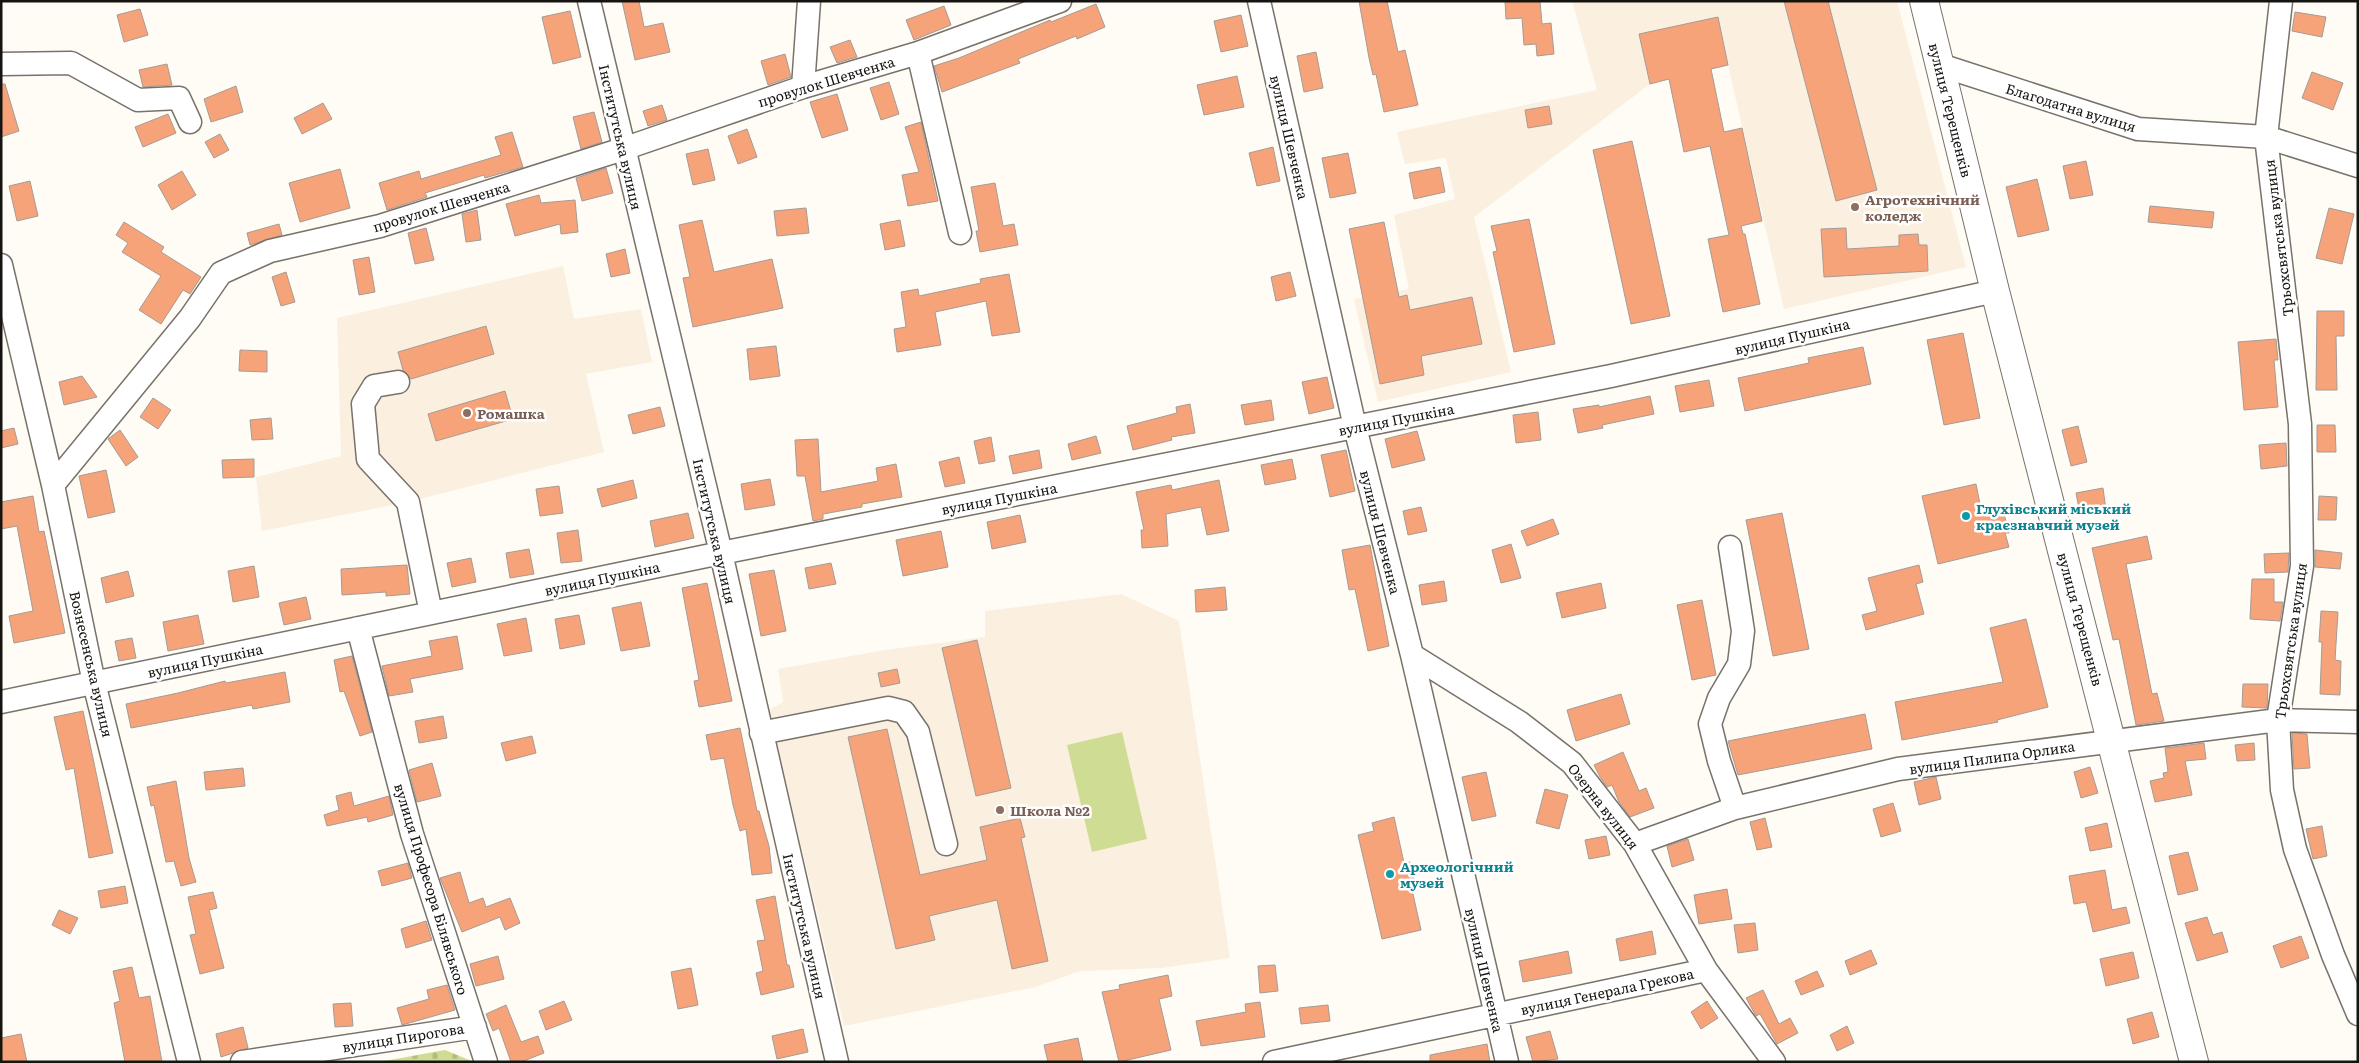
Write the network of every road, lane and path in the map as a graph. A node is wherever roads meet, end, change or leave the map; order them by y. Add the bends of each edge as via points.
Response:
1 (590, 1) edge
2 (809, 1) edge
3 (1060, 1) edge
4 (1259, 1) edge
5 (1924, 1) edge
6 (2281, 1) edge
7 (918, 53) junction
8 (1, 64) edge
9 (1940, 65) junction
10 (803, 87) junction
11 (190, 122) dead end
12 (2266, 137) junction
13 (623, 149) junction
14 (2358, 166) edge
15 (960, 233) dead end
16 (1, 265) edge
17 (1995, 291) junction
18 (398, 382) dead end
19 (1355, 427) junction
20 (54, 485) junction
21 (1730, 547) dead end
22 (721, 553) junction
23 (431, 614) junction
24 (358, 628) junction
25 (1412, 655) junction
26 (94, 683) junction
27 (4, 696) edge
28 (2278, 720) junction
29 (2358, 722) edge
30 (761, 733) junction
31 (2112, 740) junction
32 (1735, 808) junction
33 (946, 844) dead end
34 (1635, 844) junction
35 (1706, 970) junction
36 (2358, 1014) edge
37 (1496, 1015) junction
38 (475, 1027) junction
39 (189, 1062) edge
40 (242, 1062) edge
41 (486, 1062) edge
42 (837, 1062) edge
43 (1274, 1062) edge
44 (1507, 1062) edge
45 (1774, 1062) edge
46 (2194, 1062) edge

1 - 13 street, Інститутська вулиця
2 - 10 street
3 - 7 street, провулок Шевченка
4 - 19 street, вулиця Шевченка
5 - 9 main road, вулиця Терещенків
6 - 12 street
7 - 10 street, провулок Шевченка
7 - 15 street
8 - 11 street via 71,63 138,100 179,98
9 - 12 street, Благодатна вулиця via 2138,128
9 - 17 main road, вулиця Терещенків
10 - 13 street, провулок Шевченка
12 - 14 street, Благодатна вулиця
12 - 28 street, Трьохсвятська вулиця via 2300,424 2302,566
13 - 20 street, провулок Шевченка via 380,226 270,251 221,273 190,318
13 - 22 street, Інститутська вулиця
16 - 20 street, Вознесенська вулиця
17 - 19 street, вулиця Пушкіна via 1611,376
17 - 31 main road, вулиця Терещенків
18 - 23 street via 374,386 363,404 368,459 408,502
19 - 22 street, вулиця Пушкіна
19 - 25 street, вулиця Шевченка
20 - 26 street, Вознесенська вулиця
21 - 32 street via 1743,631 1739,664 1719,698 1710,724
22 - 23 street, вулиця Пушкіна
22 - 30 street, Інститутська вулиця
23 - 24 street, вулиця Пушкіна
24 - 26 street, вулиця Пушкіна
24 - 38 street, вулиця Професора Білявського via 412,834
25 - 34 street, Озерна вулиця via 1519,722 1572,763
25 - 37 street, вулиця Шевченка
26 - 27 street, вулиця Пушкіна
26 - 39 street, Вознесенська вулиця
28 - 29 street, вулиця Пилипа Орлика
28 - 31 street, вулиця Пилипа Орлика
28 - 36 street, Трьохсвятська вулиця via 2282,790 2295,849
30 - 33 street via 888,708 904,712 918,732
30 - 42 street, Інститутська вулиця
31 - 32 street, вулиця Пилипа Орлика via 1898,769
31 - 46 main road, вулиця Терещенків
32 - 34 street, вулиця Пилипа Орлика
34 - 35 street, Озерна вулиця
35 - 37 street, вулиця Генерала Грекова
35 - 45 street, Озерна вулиця
37 - 43 street, вулиця Генерала Грекова
37 - 44 street, вулиця Шевченка
38 - 40 street, вулиця Пирогова
38 - 41 street, вулиця Професора Білявського

